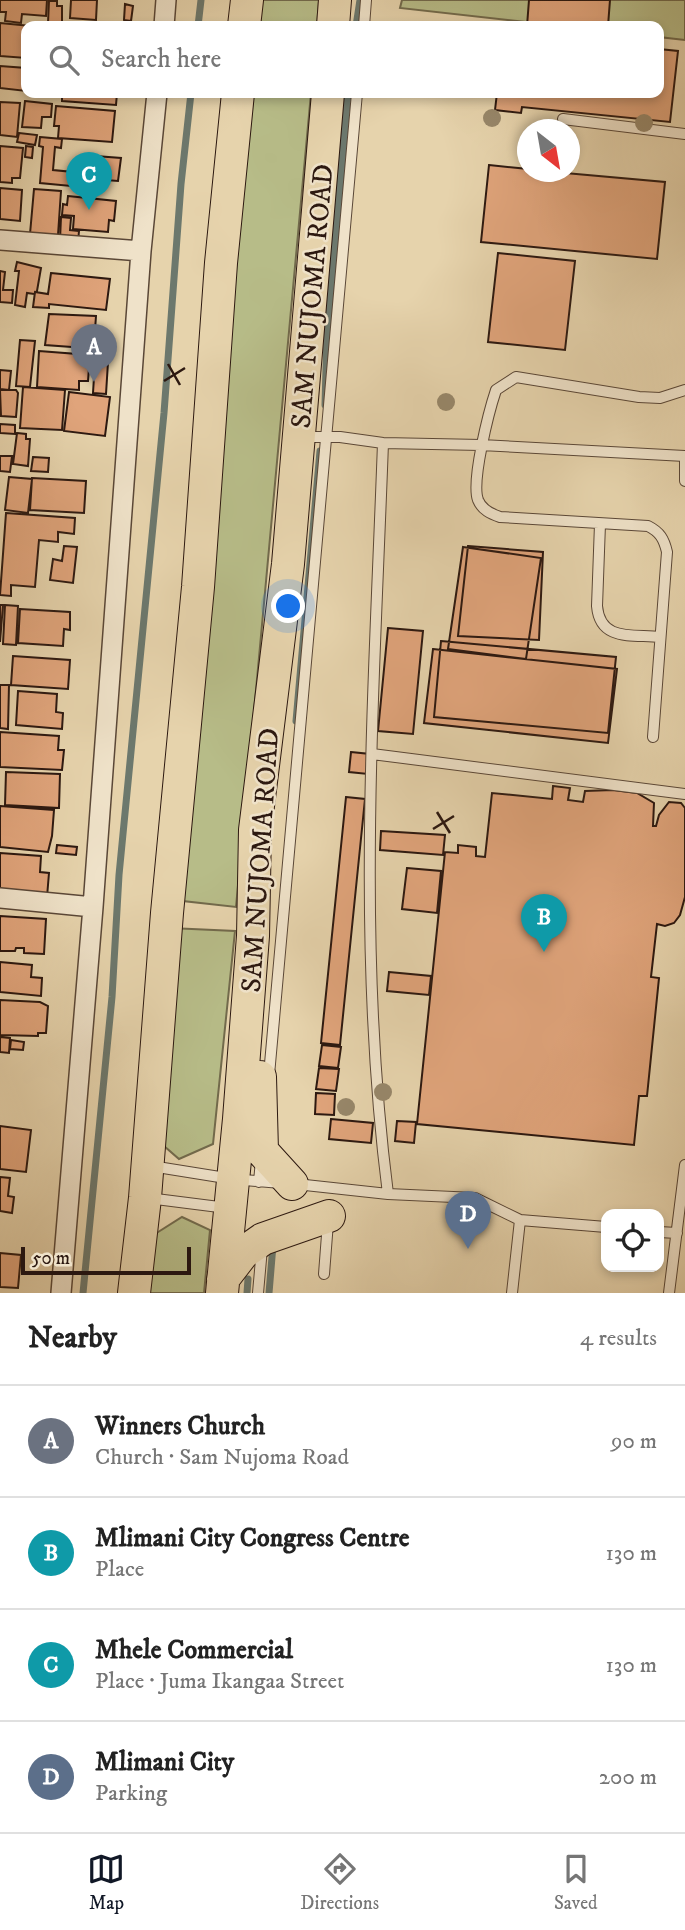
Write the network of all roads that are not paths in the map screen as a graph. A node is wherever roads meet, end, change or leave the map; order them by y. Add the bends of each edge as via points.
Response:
1 (166, 0) edge
2 (247, 0) edge
3 (335, 0) edge
4 (366, 0) edge
5 (164, 21) edge
6 (245, 21) edge
7 (333, 21) edge
8 (364, 21) edge
9 (156, 98) edge
10 (238, 98) edge
11 (328, 98) edge
12 (356, 98) edge
13 (580, 121) edge
14 (685, 134) edge
15 (0, 240) edge
16 (141, 251) junction
17 (685, 390) edge
18 (313, 437) junction
19 (383, 443) junction
20 (481, 445) junction
21 (685, 481) edge
22 (600, 524) junction
23 (660, 637) junction
24 (653, 737) dead end
25 (372, 754) junction
26 (685, 794) edge
27 (0, 898) edge
28 (93, 907) junction
29 (685, 1165) edge
30 (147, 1166) junction
31 (292, 1184) joint
32 (244, 1186) junction
33 (388, 1194) junction
34 (145, 1198) junction
35 (329, 1216) joint
36 (520, 1220) junction
37 (601, 1227) edge
38 (664, 1232) edge
39 (677, 1233) junction
40 (264, 1234) junction
41 (324, 1274) dead end
42 (223, 1286) edge
43 (61, 1293) edge
44 (134, 1293) edge
45 (258, 1293) edge
46 (512, 1293) edge
47 (669, 1293) edge

1 - 5 street
2 - 6 main road
3 - 7 main road
4 - 8 lane
9 - 16 street
10 - 30 main road
11 - 18 main road, SAM NUJOMA ROAD
12 - 18 lane
13 - 14 lane
15 - 16 street
16 - 28 street
17 - 20 lane via 660,398 639,397 516,377 496,390
18 - 19 lane
18 - 32 lane
18 - 32 main road, SAM NUJOMA ROAD via 288,564 255,830
19 - 20 lane
19 - 25 lane
20 - 21 lane via 685,456
20 - 22 lane via 477,494 488,512 500,517
22 - 23 lane via 598,618 613,633
22 - 23 lane via 648,526 664,541
23 - 24 lane
25 - 26 lane
25 - 33 lane via 373,993 378,1115
27 - 28 street
28 - 43 street
29 - 39 lane
30 - 32 lane
30 - 34 main road
31 - 32 main road via 277,1165
31 - 33 lane
32 - 34 lane
32 - 42 main road
33 - 36 lane via 475,1198
34 - 44 main road
35 - 40 main road
35 - 41 lane
36 - 37 lane
36 - 46 lane
38 - 39 lane
39 - 47 lane
40 - 42 main road via 243,1253
40 - 45 lane

